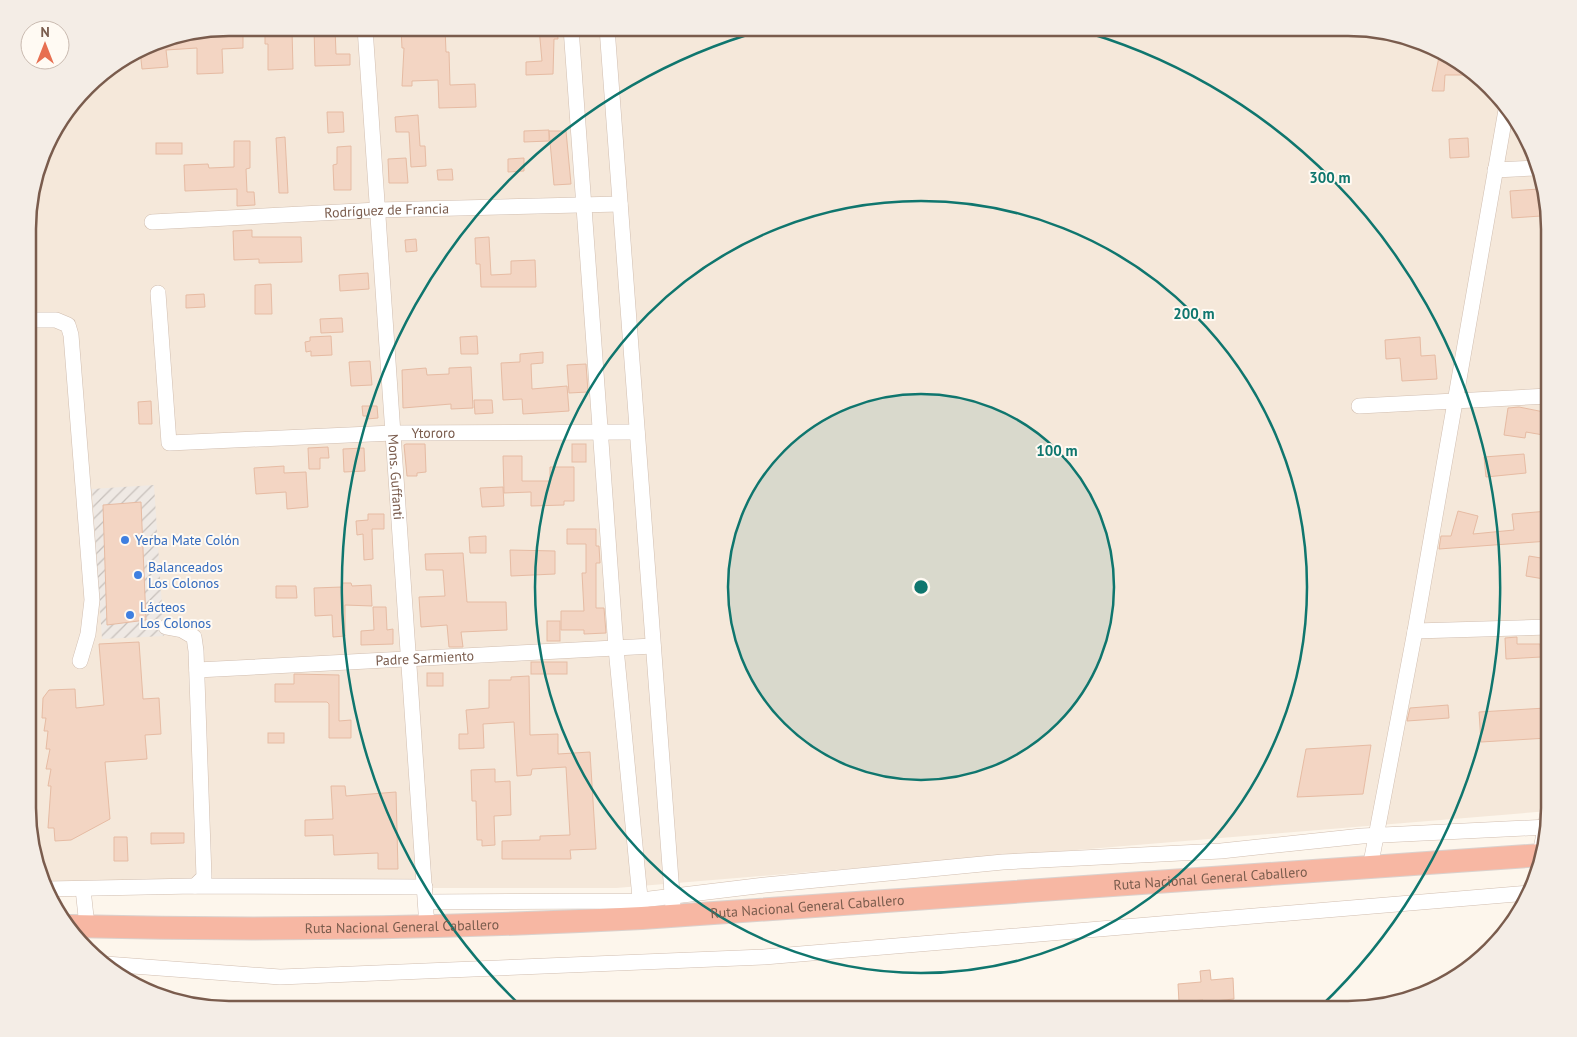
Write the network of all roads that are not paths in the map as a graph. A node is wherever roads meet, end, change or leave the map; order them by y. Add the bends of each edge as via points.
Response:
1 (366, 36) edge
2 (572, 36) edge
3 (608, 36) edge
4 (1505, 117) edge
5 (1531, 168) edge
6 (1495, 170) junction
7 (620, 204) junction
8 (583, 207) junction
9 (378, 210) junction
10 (152, 222) dead end
11 (158, 293) dead end
12 (36, 320) edge
13 (1541, 396) edge
14 (1455, 401) junction
15 (1359, 406) dead end
16 (601, 431) junction
17 (637, 432) junction
18 (393, 433) junction
19 (166, 627) dead end
20 (1541, 627) edge
21 (1415, 631) junction
22 (652, 646) junction
23 (616, 648) junction
24 (408, 659) junction
25 (80, 661) dead end
26 (197, 670) junction
27 (1539, 827) edge
28 (1376, 835) junction
29 (1535, 855) edge
30 (1370, 868) junction
31 (195, 886) junction
32 (54, 889) edge
33 (83, 889) junction
34 (426, 894) junction
35 (1521, 894) edge
36 (673, 906) junction
37 (642, 909) junction
38 (79, 926) edge
39 (428, 927) junction
40 (118, 965) edge

1 - 9 street, Mons. Guffanti
2 - 8 street
3 - 7 street
4 - 6 street
5 - 6 street
6 - 14 street
7 - 8 street, Rodríguez de Francia
7 - 17 street
8 - 9 street, Rodríguez de Francia
8 - 16 street
9 - 10 street, Rodríguez de Francia
9 - 18 street, Mons. Guffanti
11 - 18 street, Ytororo via 169,443
12 - 25 street via 56,320 68,325 71,335 92,600 88,634
13 - 14 street
14 - 15 street
14 - 21 street
16 - 17 street, Ytororo
16 - 18 street, Ytororo
16 - 23 street
17 - 22 street
18 - 24 street, Mons. Guffanti
19 - 26 street via 182,630 194,637
20 - 21 street
21 - 28 street
22 - 23 street, Padre Sarmiento
22 - 36 street
23 - 24 street, Padre Sarmiento
23 - 37 street
24 - 26 street, Padre Sarmiento
24 - 34 street, Mons. Guffanti
26 - 31 street via 204,877
27 - 28 street
28 - 30 street
28 - 36 street via 1220,851 1003,862 765,885
29 - 30 highway, Ruta Nacional General Caballero
30 - 36 highway, Ruta Nacional General Caballero
31 - 33 street
31 - 34 street
32 - 33 street
33 - 38 street
34 - 37 street
34 - 39 street, Mons. Guffanti
35 - 40 street via 764,957 280,977
36 - 37 highway, Ruta Nacional General Caballero
37 - 39 highway, Ruta Nacional General Caballero
38 - 39 highway, Ruta Nacional General Caballero via 156,929

